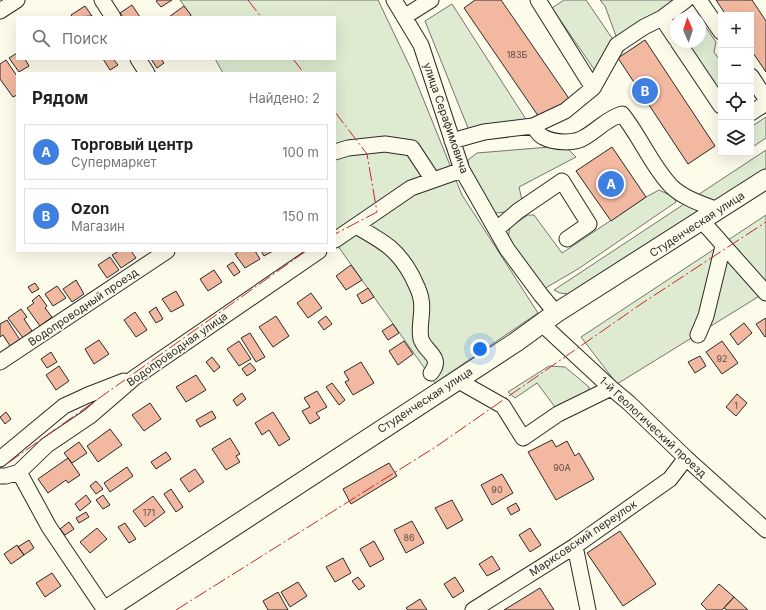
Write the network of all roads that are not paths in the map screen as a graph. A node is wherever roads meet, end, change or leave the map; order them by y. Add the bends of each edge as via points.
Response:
1 (17, 0) edge
2 (102, 0) edge
3 (394, 0) edge
4 (430, 0) edge
5 (538, 0) edge
6 (686, 0) edge
7 (699, 0) edge
8 (0, 11) edge
9 (112, 16) edge
10 (404, 17) junction
11 (662, 18) junction
12 (718, 28) edge
13 (670, 30) edge
14 (682, 48) edge
15 (139, 60) edge
16 (146, 72) edge
17 (754, 81) edge
18 (593, 88) junction
19 (766, 99) edge
20 (718, 102) edge
21 (766, 104) edge
22 (754, 112) edge
23 (533, 126) junction
24 (452, 141) junction
25 (336, 152) edge
26 (462, 170) junction
27 (766, 179) edge
28 (433, 180) junction
29 (718, 210) junction
30 (702, 221) junction
31 (356, 226) junction
32 (497, 229) junction
33 (336, 239) edge
34 (566, 239) dead end
35 (724, 246) junction
36 (165, 252) edge
37 (318, 252) edge
38 (766, 292) edge
39 (549, 318) junction
40 (698, 335) dead end
41 (0, 362) edge
42 (431, 373) dead end
43 (134, 378) junction
44 (457, 380) junction
45 (611, 388) junction
46 (686, 458) junction
47 (0, 459) edge
48 (19, 472) junction
49 (0, 476) edge
50 (766, 530) edge
51 (575, 546) junction
52 (105, 610) edge
53 (473, 610) edge
54 (588, 610) edge

1 - 8 street
2 - 9 street
3 - 10 street, улица Серафимовича
4 - 10 street
5 - 18 street
6 - 11 street
7 - 12 street
10 - 24 street, улица Серафимовича via 421,46
11 - 13 street
11 - 18 street via 617,45
14 - 20 street
15 - 16 street
17 - 19 street
18 - 23 street via 565,111
21 - 22 street
23 - 24 street via 484,132
23 - 29 street via 542,137 576,141 622,114 672,186 697,202
24 - 26 street, улица Серафимовича
25 - 28 street via 385,144 412,148
26 - 28 street
26 - 32 street, улица Серафимовича
27 - 29 main road, Студенческая улица
28 - 31 street via 411,188
29 - 30 main road, Студенческая улица
30 - 35 street
30 - 39 main road, Студенческая улица
31 - 33 street
31 - 42 street via 391,248 405,264 413,279 421,300 422,341 436,362
32 - 34 street via 518,211 562,181 589,224
32 - 39 street, улица Серафимовича via 507,249 541,295
35 - 38 street
35 - 40 street via 706,316
36 - 41 street, Водопроводный проезд
37 - 43 street, Водопроводная улица
39 - 44 main road, Студенческая улица
39 - 45 street, 1-й Геологический проезд
43 - 47 street via 64,406
43 - 48 street, Водопроводная улица via 90,416 47,445
44 - 45 street via 503,406 523,438 558,414
44 - 52 main road, Студенческая улица
45 - 46 street, 1-й Геологический проезд
46 - 50 street, 1-й Геологический проезд
46 - 51 street, Марксовский переулок via 670,479
48 - 49 street
48 - 52 street via 49,527
51 - 53 street, Марксовский переулок
51 - 54 street

